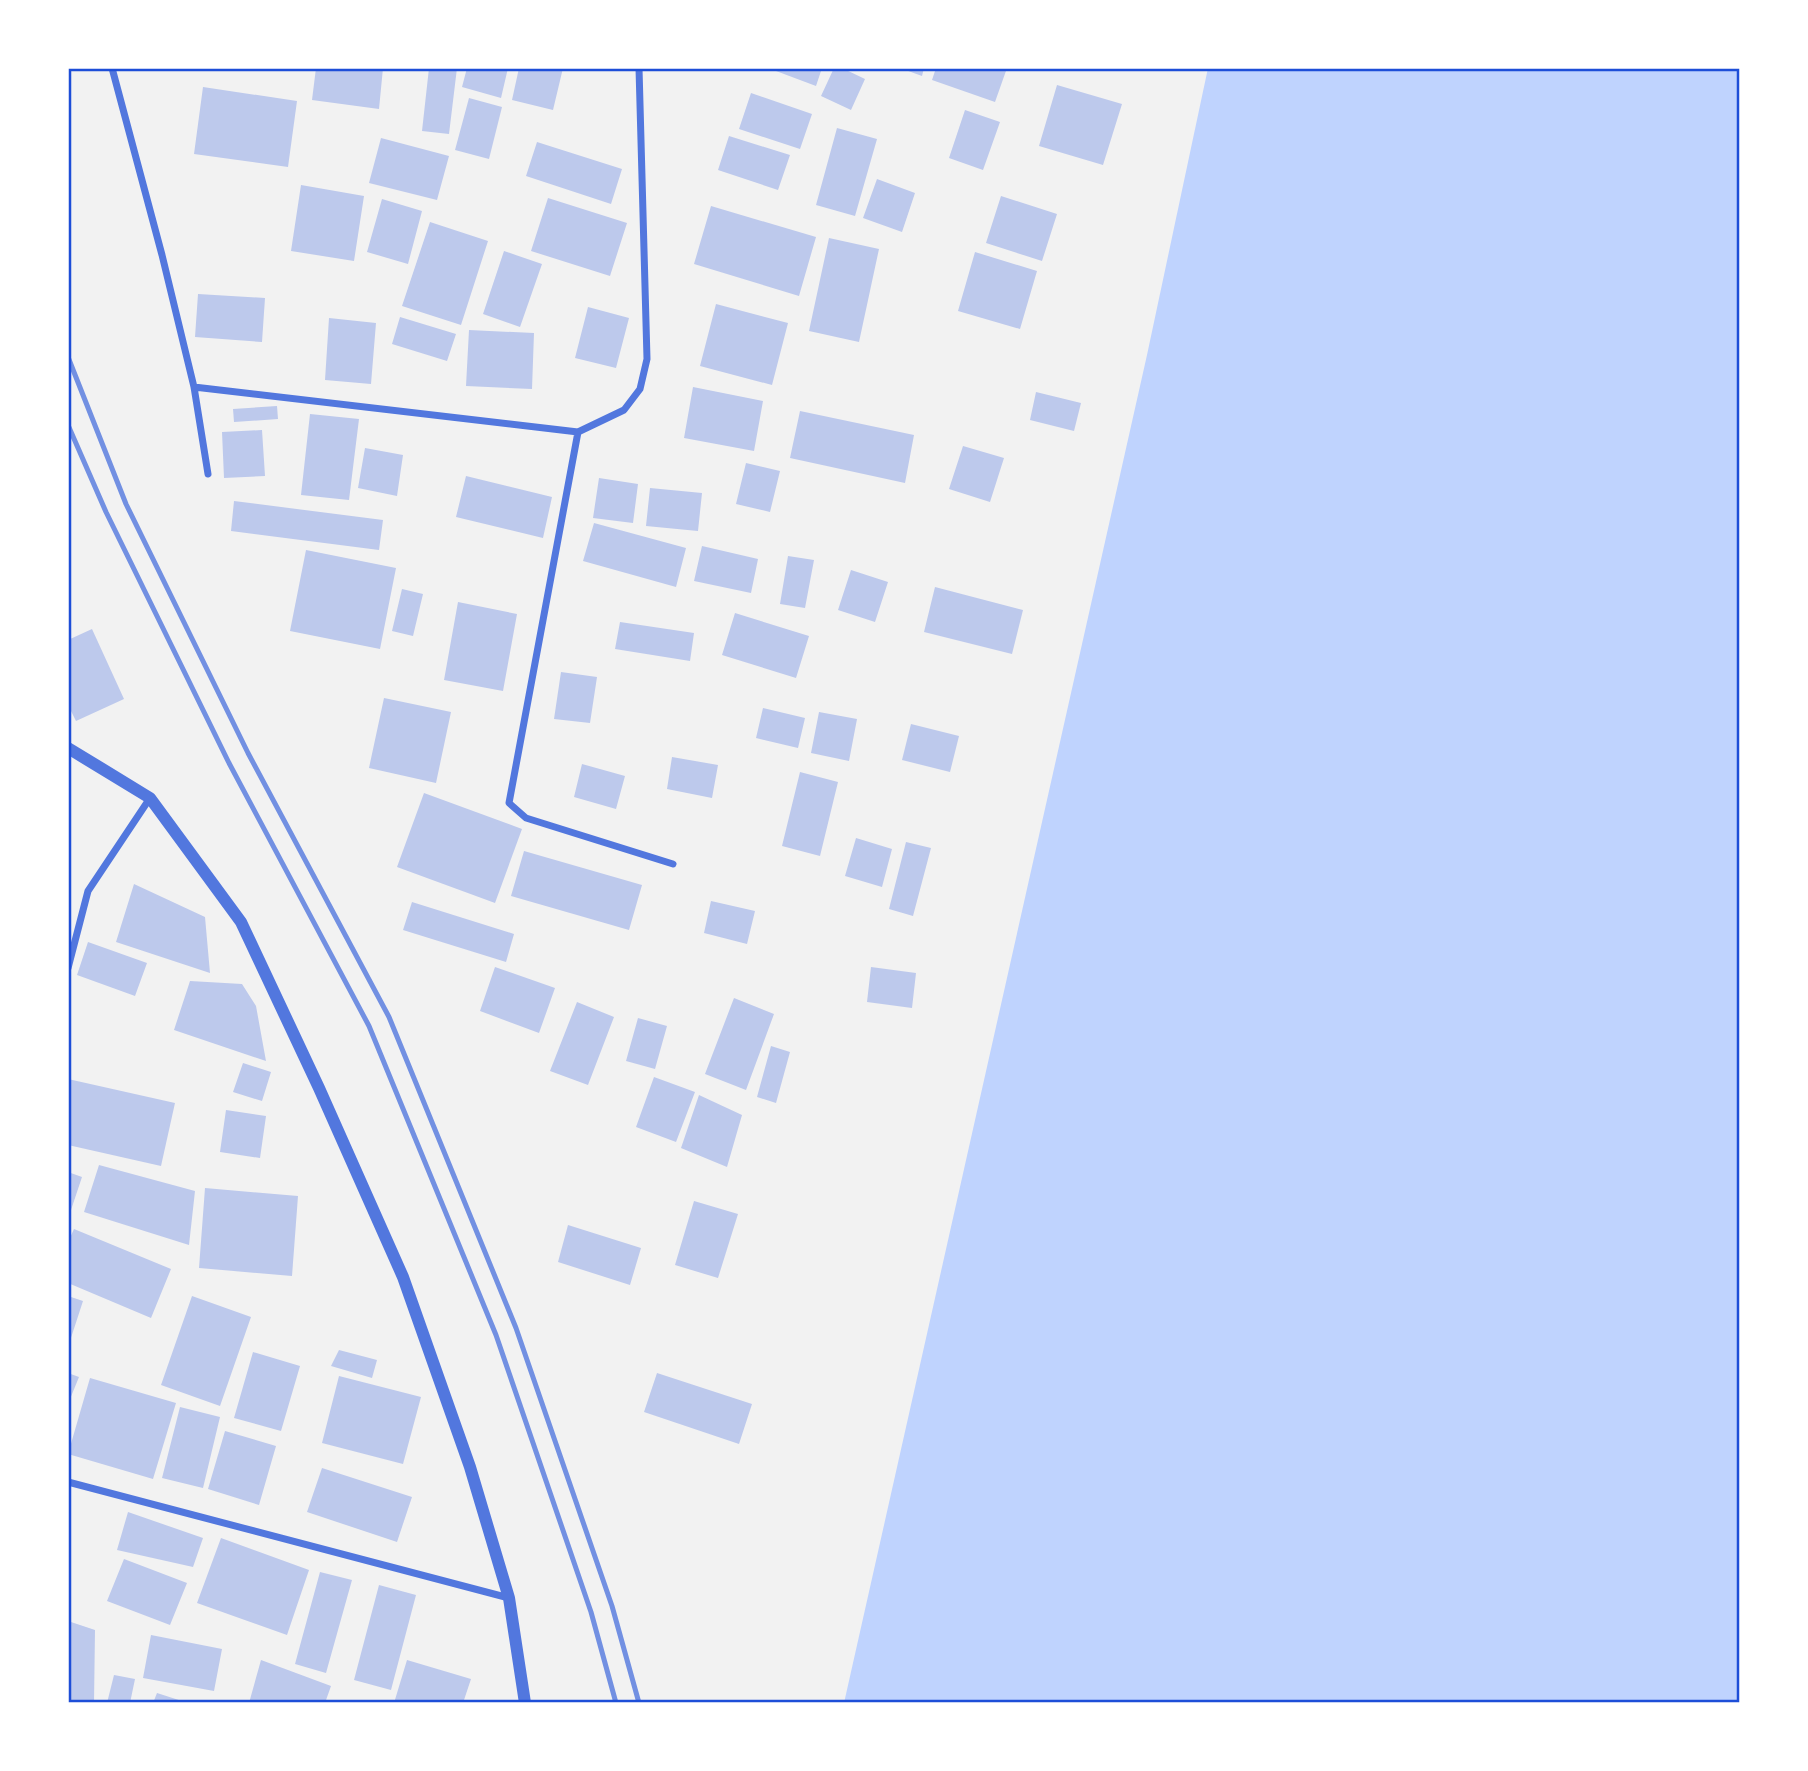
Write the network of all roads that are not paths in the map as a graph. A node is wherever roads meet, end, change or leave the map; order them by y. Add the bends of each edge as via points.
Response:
1 (112, 68) edge
2 (639, 68) edge
3 (194, 387) junction
4 (578, 432) junction
5 (208, 474) dead end
6 (68, 748) edge
7 (150, 798) junction
8 (673, 864) dead end
9 (68, 968) edge
10 (68, 1482) edge
11 (509, 1598) junction
12 (525, 1703) edge

1 - 3 street
2 - 4 street via 648,359 640,389 624,410
3 - 4 street
3 - 5 street
4 - 8 street via 509,803 526,818
6 - 7 street
7 - 9 street via 88,891
7 - 11 street via 241,922 319,1088 403,1277 470,1467
10 - 11 street
11 - 12 street

